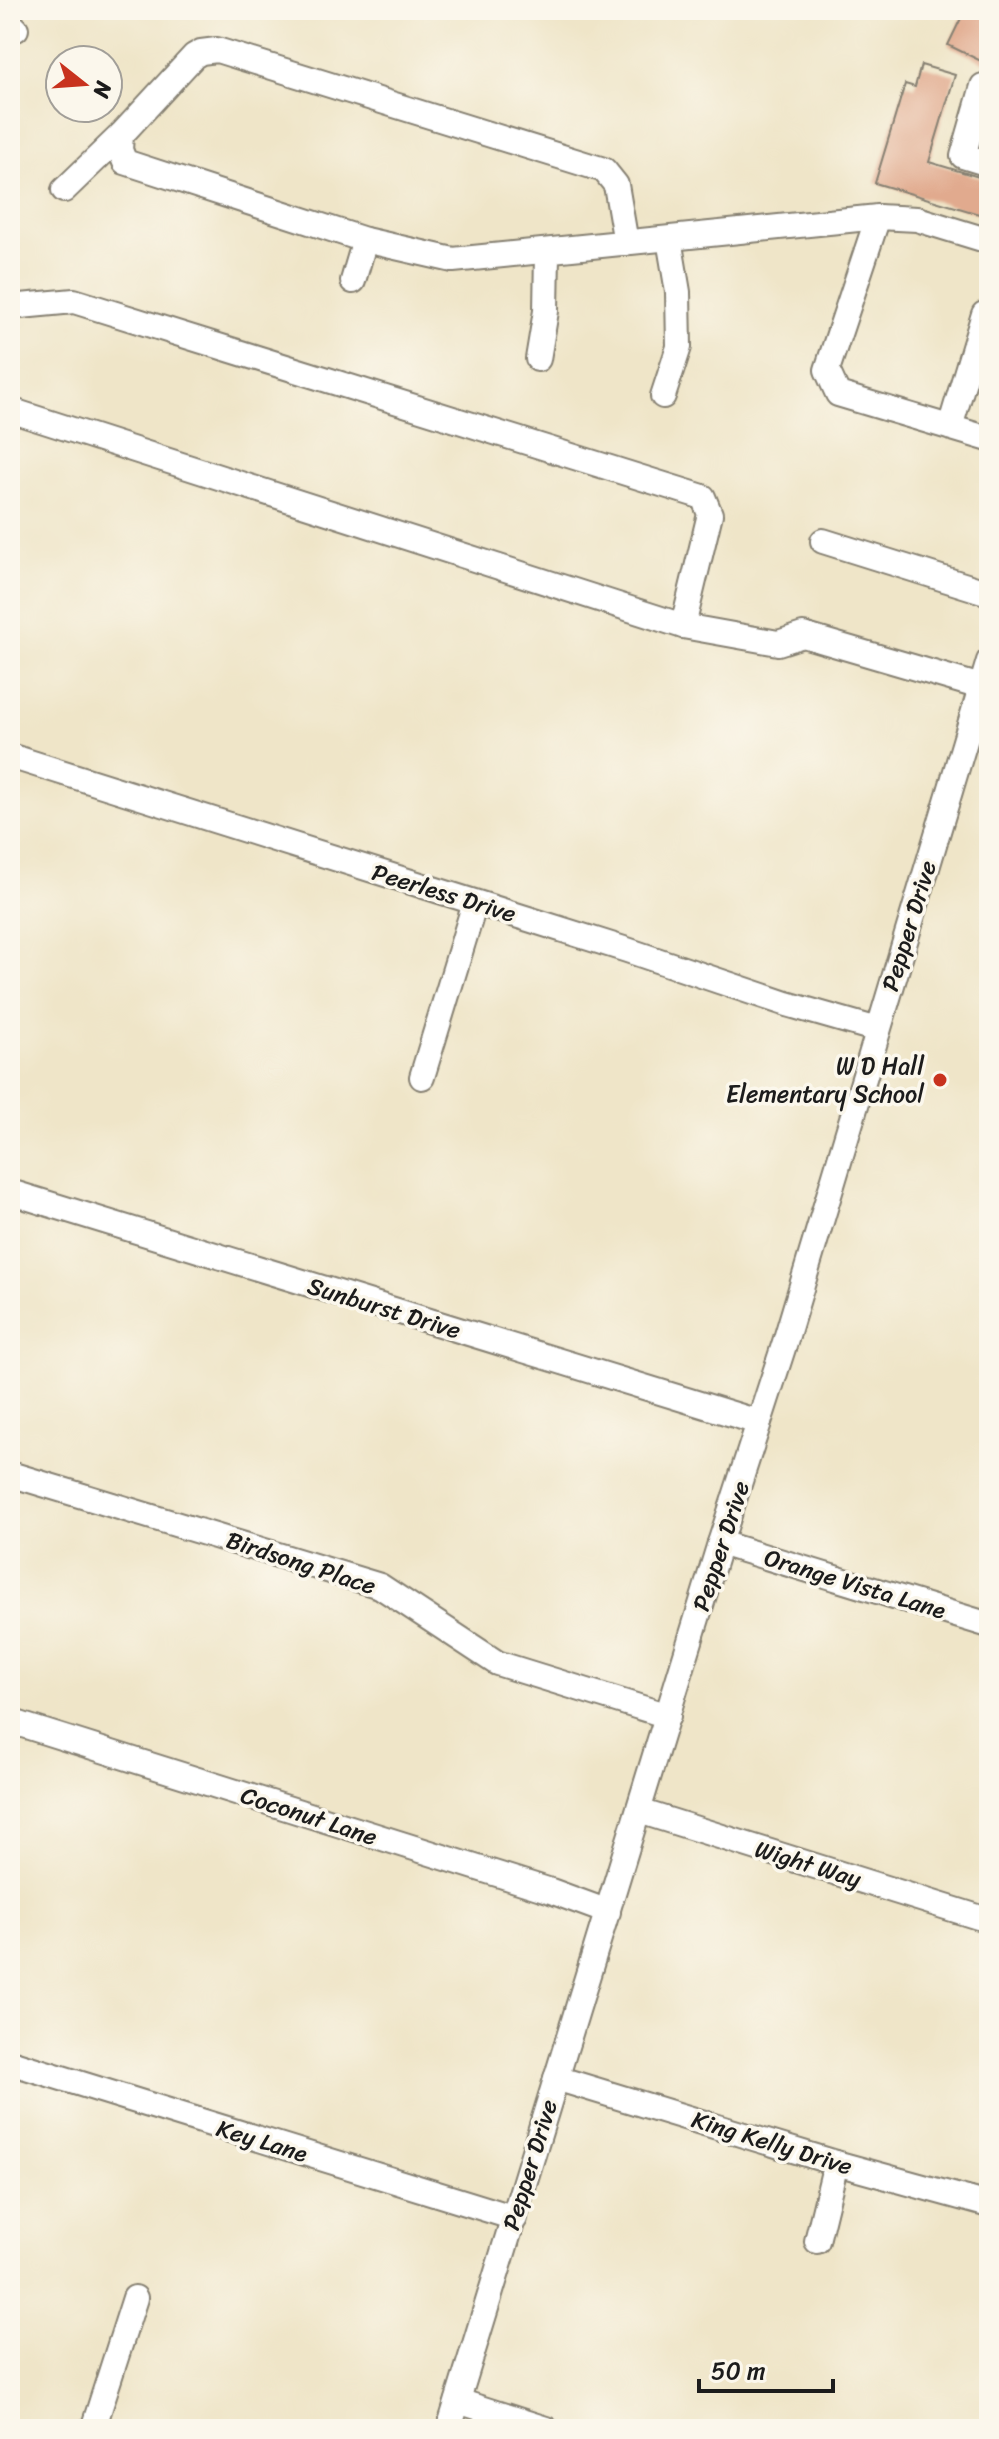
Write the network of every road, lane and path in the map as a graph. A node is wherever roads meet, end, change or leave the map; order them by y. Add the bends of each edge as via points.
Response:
1 (989, 88) edge
2 (121, 135) junction
3 (989, 164) edge
4 (64, 190) dead end
5 (878, 217) junction
6 (669, 239) junction
7 (365, 240) junction
8 (989, 241) edge
9 (626, 243) junction
10 (547, 253) junction
11 (353, 281) dead end
12 (10, 307) edge
13 (984, 314) dead end
14 (538, 359) dead end
15 (663, 396) dead end
16 (10, 410) edge
17 (950, 427) junction
18 (989, 439) edge
19 (823, 541) dead end
20 (989, 593) edge
21 (683, 626) junction
22 (989, 661) edge
23 (981, 687) junction
24 (10, 756) edge
25 (475, 903) junction
26 (878, 1030) junction
27 (422, 1077) dead end
28 (10, 1192) edge
29 (758, 1422) junction
30 (10, 1474) edge
31 (720, 1543) junction
32 (989, 1625) edge
33 (668, 1716) junction
34 (10, 1721) edge
35 (639, 1811) junction
36 (608, 1912) junction
37 (978, 1917) dead end
38 (10, 2062) edge
39 (556, 2078) junction
40 (836, 2163) junction
41 (989, 2205) edge
42 (515, 2218) junction
43 (817, 2241) dead end
44 (135, 2298) dead end
45 (458, 2401) junction
46 (93, 2429) edge
47 (449, 2429) edge
48 (546, 2429) edge

1 - 3 street via 983,86 963,156
2 - 4 street
2 - 7 street via 125,162
2 - 9 street via 194,56 217,50 604,170 616,185
5 - 6 street
5 - 8 street via 917,219
5 - 17 street via 827,370 838,394
6 - 9 street
6 - 15 street via 678,292 679,347
7 - 10 street via 453,260
7 - 11 street
9 - 10 street
10 - 14 street
12 - 21 street via 74,301 703,497 710,514
13 - 17 street
16 - 21 street
17 - 18 street
19 - 20 street
21 - 23 street via 778,643 803,635
22 - 23 street, Pepper Drive
23 - 26 street, Pepper Drive
24 - 25 street, Peerless Drive
25 - 26 street, Peerless Drive
25 - 27 street
26 - 29 street, Pepper Drive
28 - 29 street, Sunburst Drive
29 - 31 street, Pepper Drive
30 - 33 street, Birdsong Place via 380,1586 497,1663
31 - 32 street, Orange Vista Lane
31 - 33 street, Pepper Drive
33 - 35 street, Pepper Drive
34 - 36 street, Coconut Lane
35 - 36 street, Pepper Drive
35 - 37 street, Wight Way
36 - 39 street, Pepper Drive
38 - 42 street, Key Lane
39 - 40 street, King Kelly Drive
39 - 42 street, Pepper Drive
40 - 41 street, King Kelly Drive
40 - 43 street
42 - 45 street, Pepper Drive
44 - 46 street
45 - 47 street, Pepper Drive
45 - 48 street

